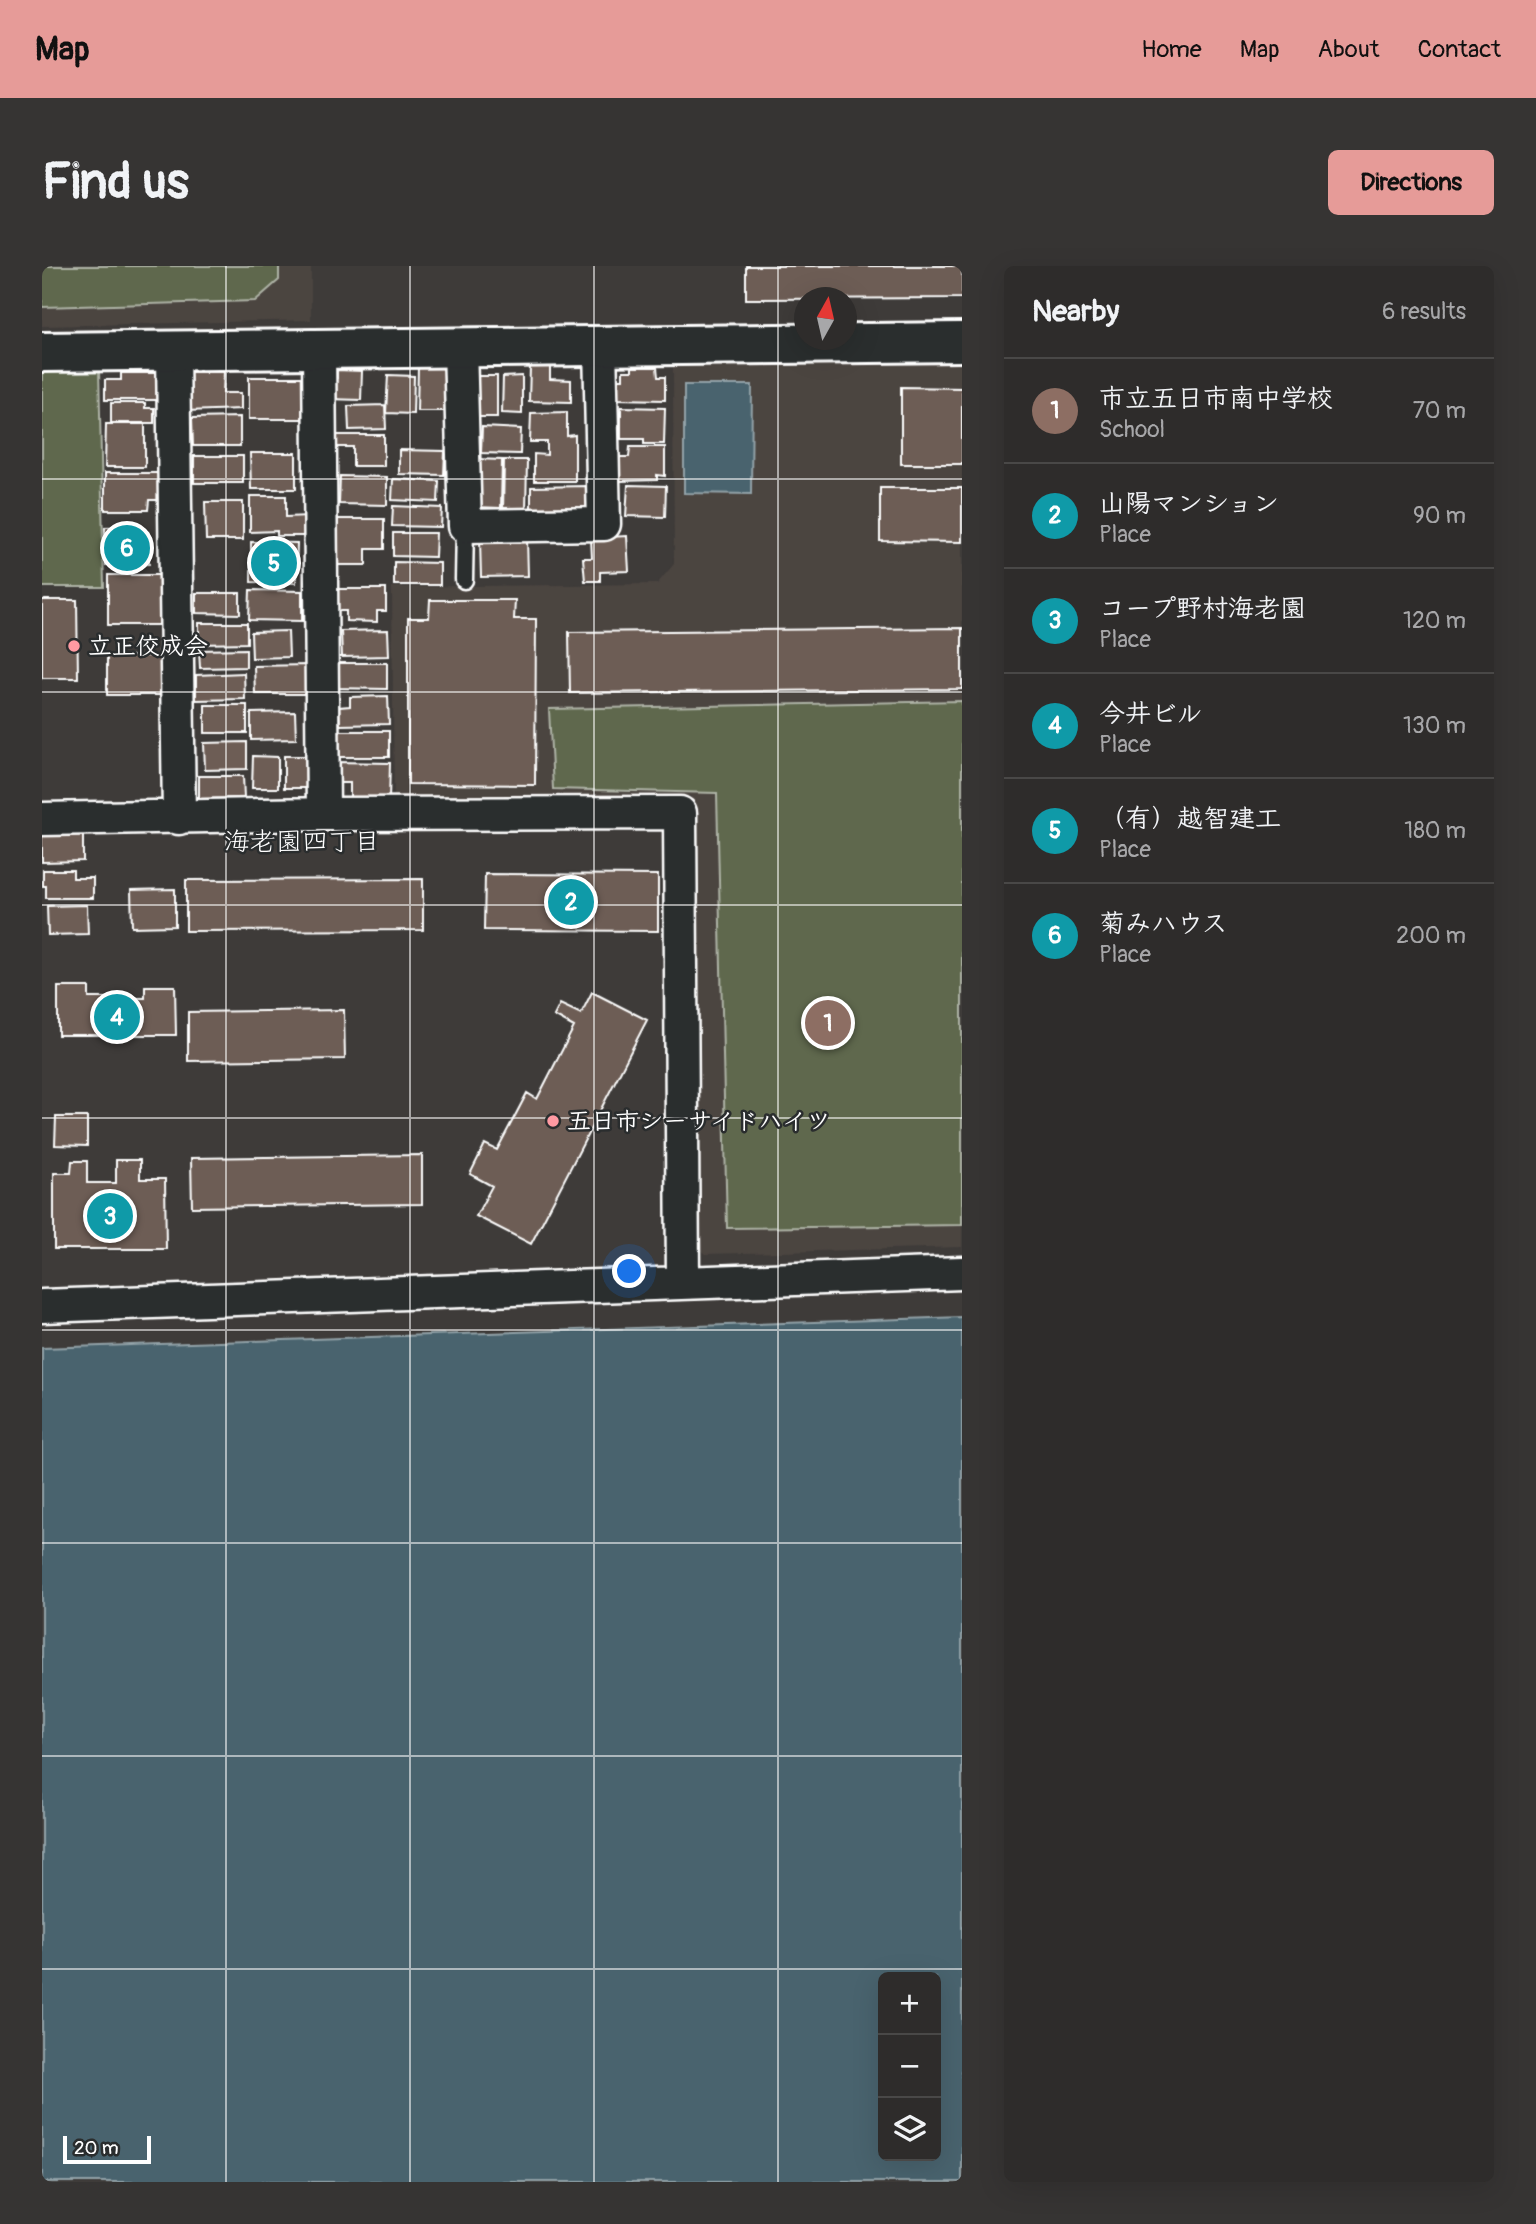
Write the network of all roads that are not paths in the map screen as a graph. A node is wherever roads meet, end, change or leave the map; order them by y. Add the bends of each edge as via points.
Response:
1 (962, 342) edge
2 (600, 345) junction
3 (460, 347) junction
4 (319, 348) junction
5 (173, 351) junction
6 (42, 352) edge
7 (465, 526) junction
8 (464, 580) dead end
9 (323, 814) junction
10 (179, 818) junction
11 (42, 819) edge
12 (962, 1273) edge
13 (683, 1282) junction
14 (42, 1306) edge

1 - 2 street
2 - 3 street
2 - 7 street via 604,524
3 - 4 street
3 - 7 street
4 - 5 street
4 - 9 street
5 - 6 street
5 - 10 street
7 - 8 lane
9 - 10 street
9 - 13 street via 680,813
10 - 11 street
12 - 13 street
13 - 14 street

